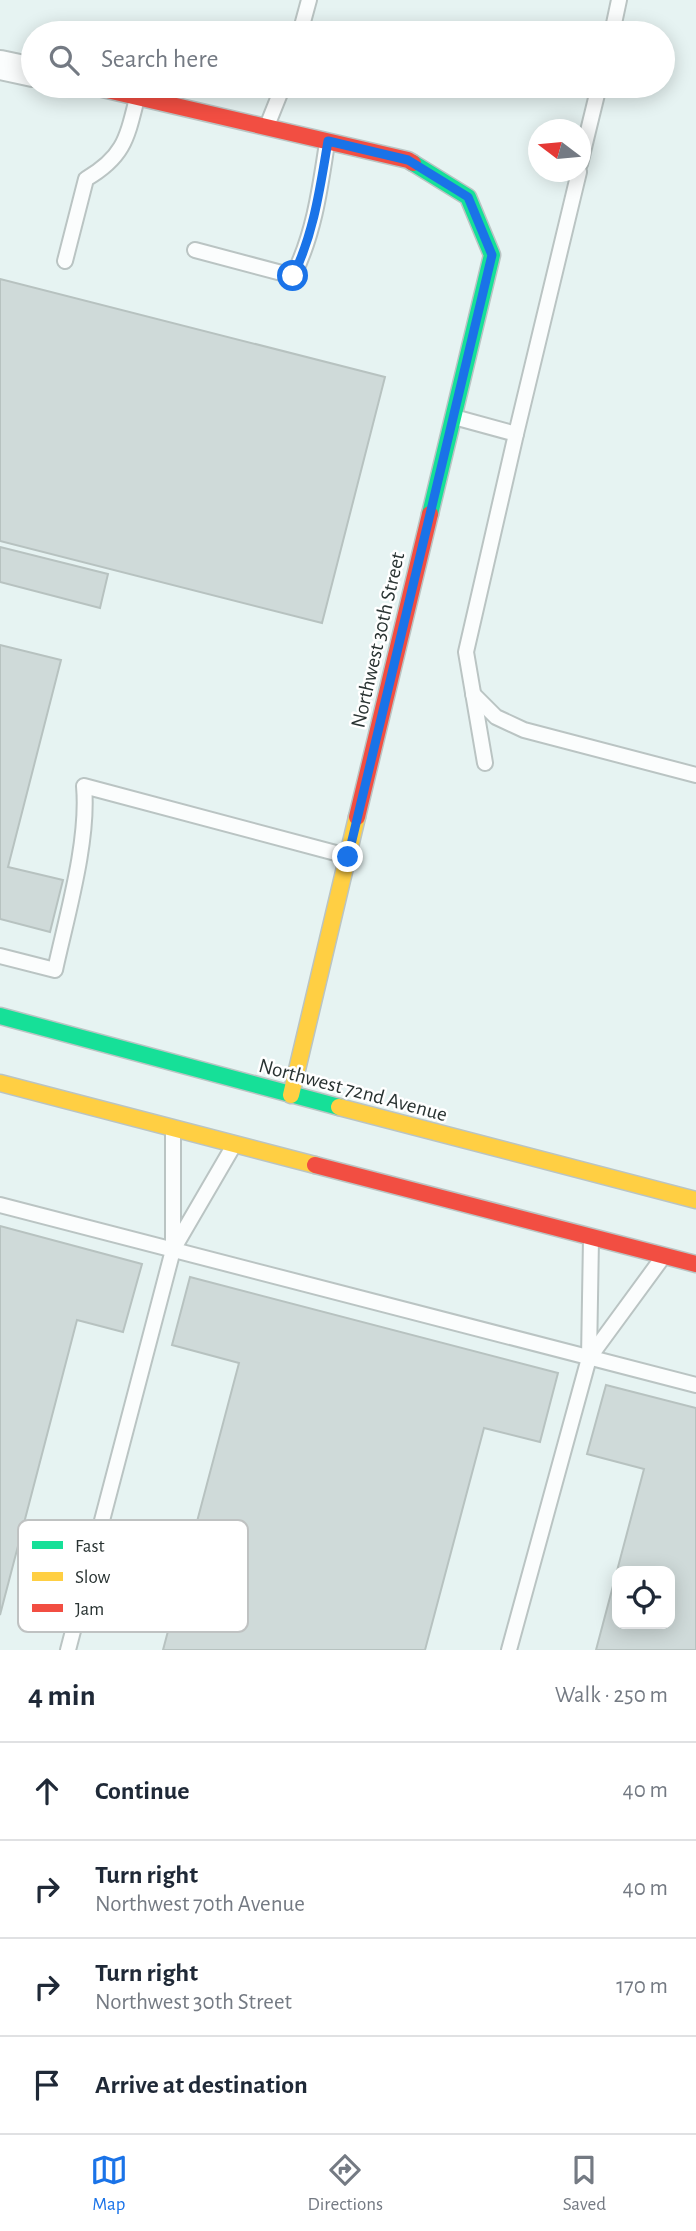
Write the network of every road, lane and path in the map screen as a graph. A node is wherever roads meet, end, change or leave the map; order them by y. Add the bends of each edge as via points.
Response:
1 (309, 0) edge
2 (620, 0) edge
3 (303, 21) edge
4 (614, 21) edge
5 (0, 65) edge
6 (21, 69) edge
7 (138, 98) edge
8 (142, 98) edge
9 (278, 98) edge
10 (596, 98) edge
11 (591, 119) edge
12 (266, 127) junction
13 (328, 141) junction
14 (577, 182) edge
15 (195, 250) dead end
16 (65, 261) dead end
17 (453, 417) junction
18 (516, 435) junction
19 (473, 694) junction
20 (485, 763) dead end
21 (696, 775) edge
22 (348, 857) junction
23 (0, 956) edge
24 (0, 1016) edge
25 (0, 1083) edge
26 (290, 1096) junction
27 (173, 1128) junction
28 (235, 1144) junction
29 (696, 1200) edge
30 (0, 1205) edge
31 (590, 1236) junction
32 (173, 1250) junction
33 (664, 1255) junction
34 (696, 1264) edge
35 (589, 1358) junction
36 (696, 1385) edge
37 (102, 1520) edge
38 (73, 1632) edge
39 (68, 1650) edge
40 (509, 1650) edge

1 - 3 lane
2 - 4 lane
5 - 6 street
7 - 16 lane via 126,140 105,168 86,179
8 - 12 main road
9 - 12 lane
10 - 11 lane
12 - 13 main road
13 - 15 lane via 315,220 293,276
13 - 17 main road, Northwest 30th Street via 408,160 468,197 492,255
14 - 18 lane
17 - 18 lane
17 - 22 main road, Northwest 30th Street
18 - 19 lane via 466,652
19 - 20 lane
19 - 21 lane via 496,718 524,730
22 - 23 lane via 84,786 86,809 75,882 55,970
22 - 26 main road, Northwest 30th Street
24 - 26 main road, Northwest 72nd Avenue
25 - 27 main road
26 - 29 main road, Northwest 72nd Avenue
27 - 28 main road
27 - 32 lane
28 - 31 main road
28 - 32 lane
30 - 32 lane
31 - 33 main road
31 - 35 lane
32 - 35 lane
32 - 37 lane
33 - 34 main road
33 - 35 lane
35 - 36 lane
35 - 40 lane
38 - 39 lane

